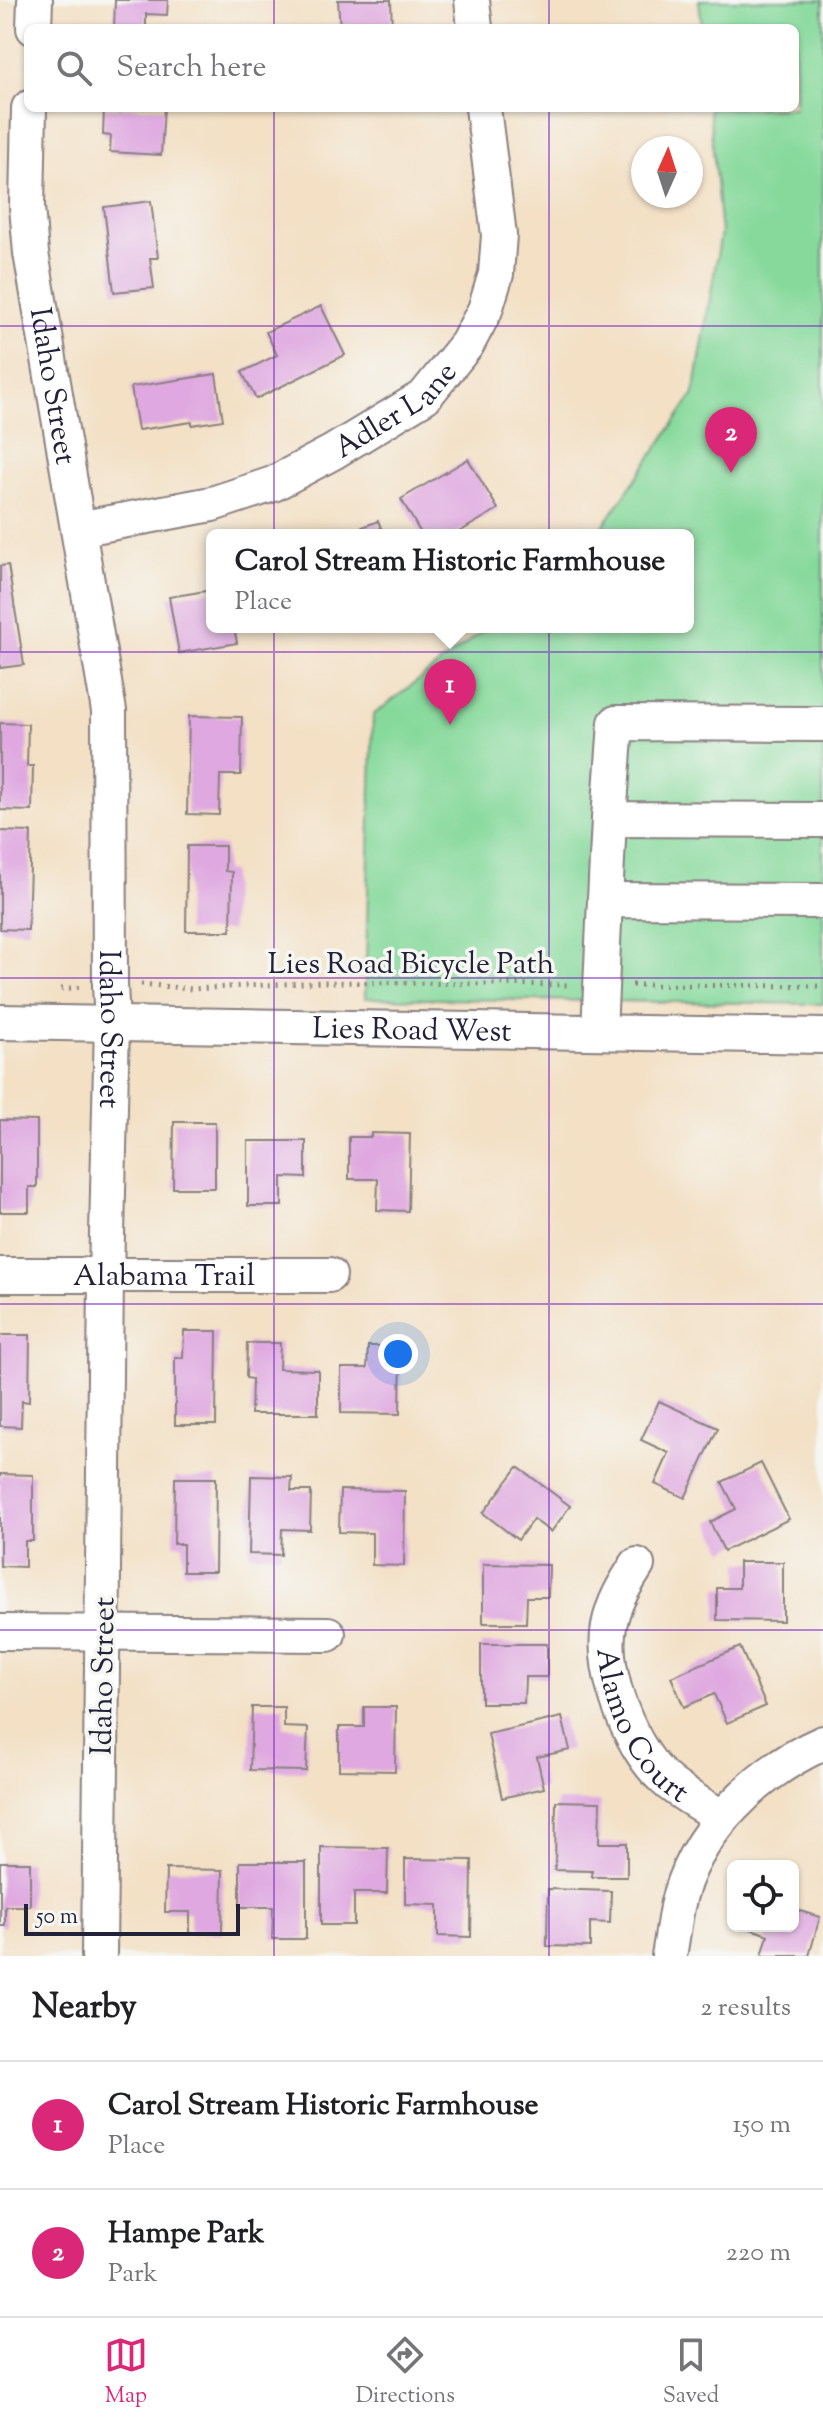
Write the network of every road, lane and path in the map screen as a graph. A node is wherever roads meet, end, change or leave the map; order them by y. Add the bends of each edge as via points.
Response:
1 (35, 0) edge
2 (472, 0) edge
3 (34, 24) edge
4 (475, 24) edge
5 (29, 112) edge
6 (484, 112) edge
7 (78, 529) junction
8 (823, 724) edge
9 (609, 819) junction
10 (823, 820) edge
11 (605, 900) junction
12 (823, 901) edge
13 (110, 985) junction
14 (601, 985) junction
15 (823, 986) edge
16 (53, 990) dead end
17 (0, 1022) edge
18 (112, 1023) junction
19 (599, 1032) junction
20 (823, 1036) edge
21 (0, 1275) edge
22 (329, 1275) dead end
23 (106, 1276) junction
24 (637, 1565) dead end
25 (0, 1632) edge
26 (102, 1633) junction
27 (328, 1634) dead end
28 (823, 1743) edge
29 (721, 1817) junction
30 (99, 1956) edge
31 (669, 1956) edge

1 - 3 street
2 - 4 street
5 - 7 street, Idaho Street via 31,253
6 - 7 street, Adler Lane via 499,235 496,274 467,344 425,396 273,484 212,504
7 - 13 street, Idaho Street via 109,711
8 - 9 street via 616,723
9 - 10 street
9 - 11 street
11 - 12 street
11 - 14 street
13 - 14 path, Lies Road Bicycle Path
13 - 16 path, Lies Road Bicycle Path
13 - 18 street, Idaho Street
14 - 15 path, Lies Road Bicycle Path
14 - 19 street
17 - 18 street, Lies Road West
18 - 19 street, Lies Road West
18 - 23 street, Idaho Street
19 - 20 street, Lies Road West
21 - 23 street, Alabama Trail
22 - 23 street, Alabama Trail
23 - 26 street, Idaho Street
24 - 29 street, Alamo Court via 616,1601 608,1628 617,1697 645,1756 667,1782
25 - 26 street
26 - 27 street
26 - 30 street, Idaho Street
28 - 29 street via 752,1787
29 - 31 street via 689,1872

